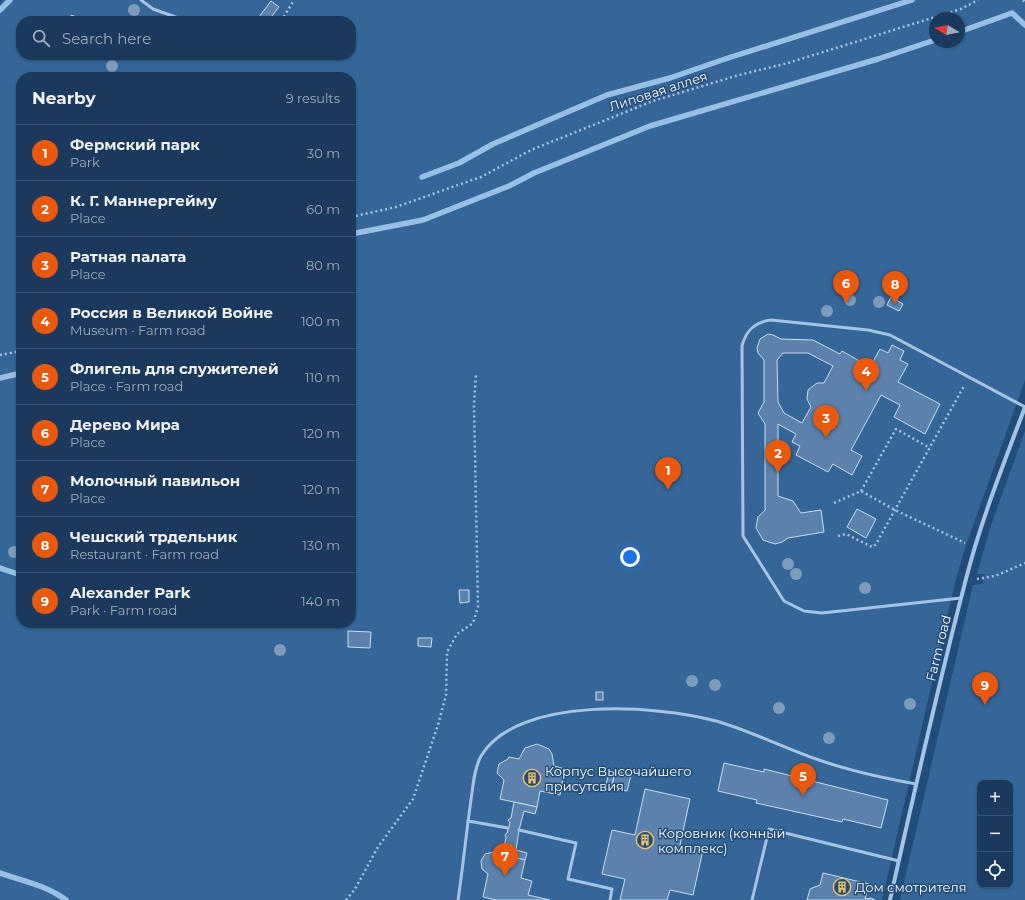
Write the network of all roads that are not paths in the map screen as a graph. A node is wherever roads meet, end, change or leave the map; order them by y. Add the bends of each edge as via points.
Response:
1 (141, 0) edge
2 (173, 16) edge
3 (1025, 407) edge
4 (961, 598) junction
5 (916, 784) junction
6 (468, 821) junction
7 (508, 828) dead end
8 (519, 830) dead end
9 (899, 861) junction
10 (458, 900) edge
11 (610, 900) edge
12 (752, 900) edge
13 (890, 900) edge

1 - 2 lane via 153,9
3 - 4 street, Farm road via 975,548
3 - 4 lane via 890,336 868,330 767,321 749,330 742,346 743,536 784,601 804,611 822,613
4 - 5 street, Farm road
5 - 6 lane via 819,760 706,719 633,710 584,710 535,719 505,733 493,742 482,755 477,767
5 - 9 street, Farm road
6 - 7 lane
6 - 10 lane
8 - 11 lane via 576,843 568,879 612,888
9 - 12 lane via 768,829
9 - 13 street, Farm road

